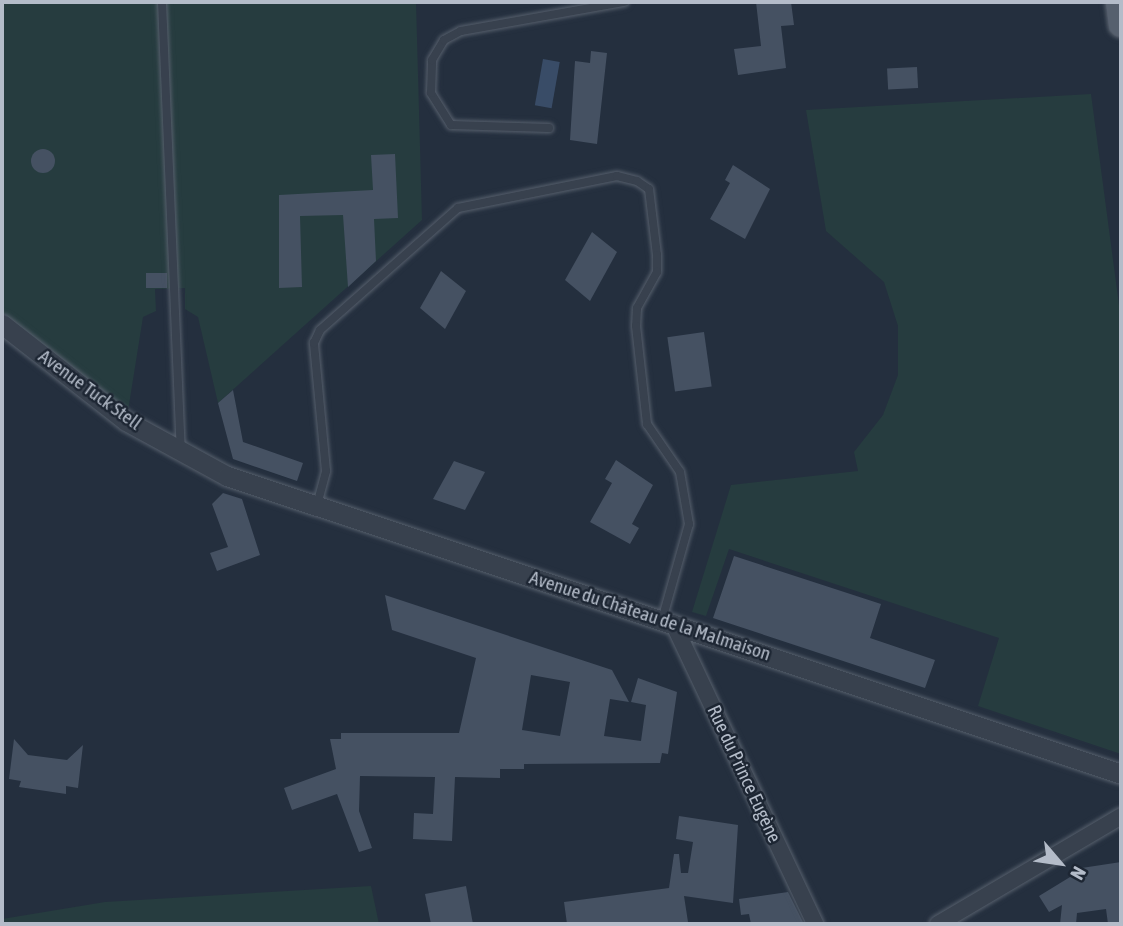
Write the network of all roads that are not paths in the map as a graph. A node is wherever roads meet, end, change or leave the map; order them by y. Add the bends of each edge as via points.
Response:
1 (162, 2) edge
2 (624, 2) edge
3 (1118, 2) edge
4 (1121, 25) edge
5 (549, 128) dead end
6 (2, 324) edge
7 (181, 452) junction
8 (317, 505) junction
9 (667, 622) junction
10 (1121, 774) edge
11 (1121, 816) edge
12 (815, 924) edge
13 (938, 924) edge

1 - 7 lane via 170,288
2 - 5 lane via 461,31 444,40 432,60 431,93 451,125
3 - 4 main road
6 - 7 street, Avenue Tuck Stell via 126,421
7 - 8 street, Avenue du Château de la Malmaison via 227,476
8 - 9 street, Avenue du Château de la Malmaison
8 - 9 lane via 326,471 314,343 320,330 458,208 617,176 637,181 649,189 657,255 657,272 637,309 647,424 680,472 689,524
9 - 10 street, Avenue du Château de la Malmaison
9 - 12 street, Rue du Prince Eugène
11 - 13 street

